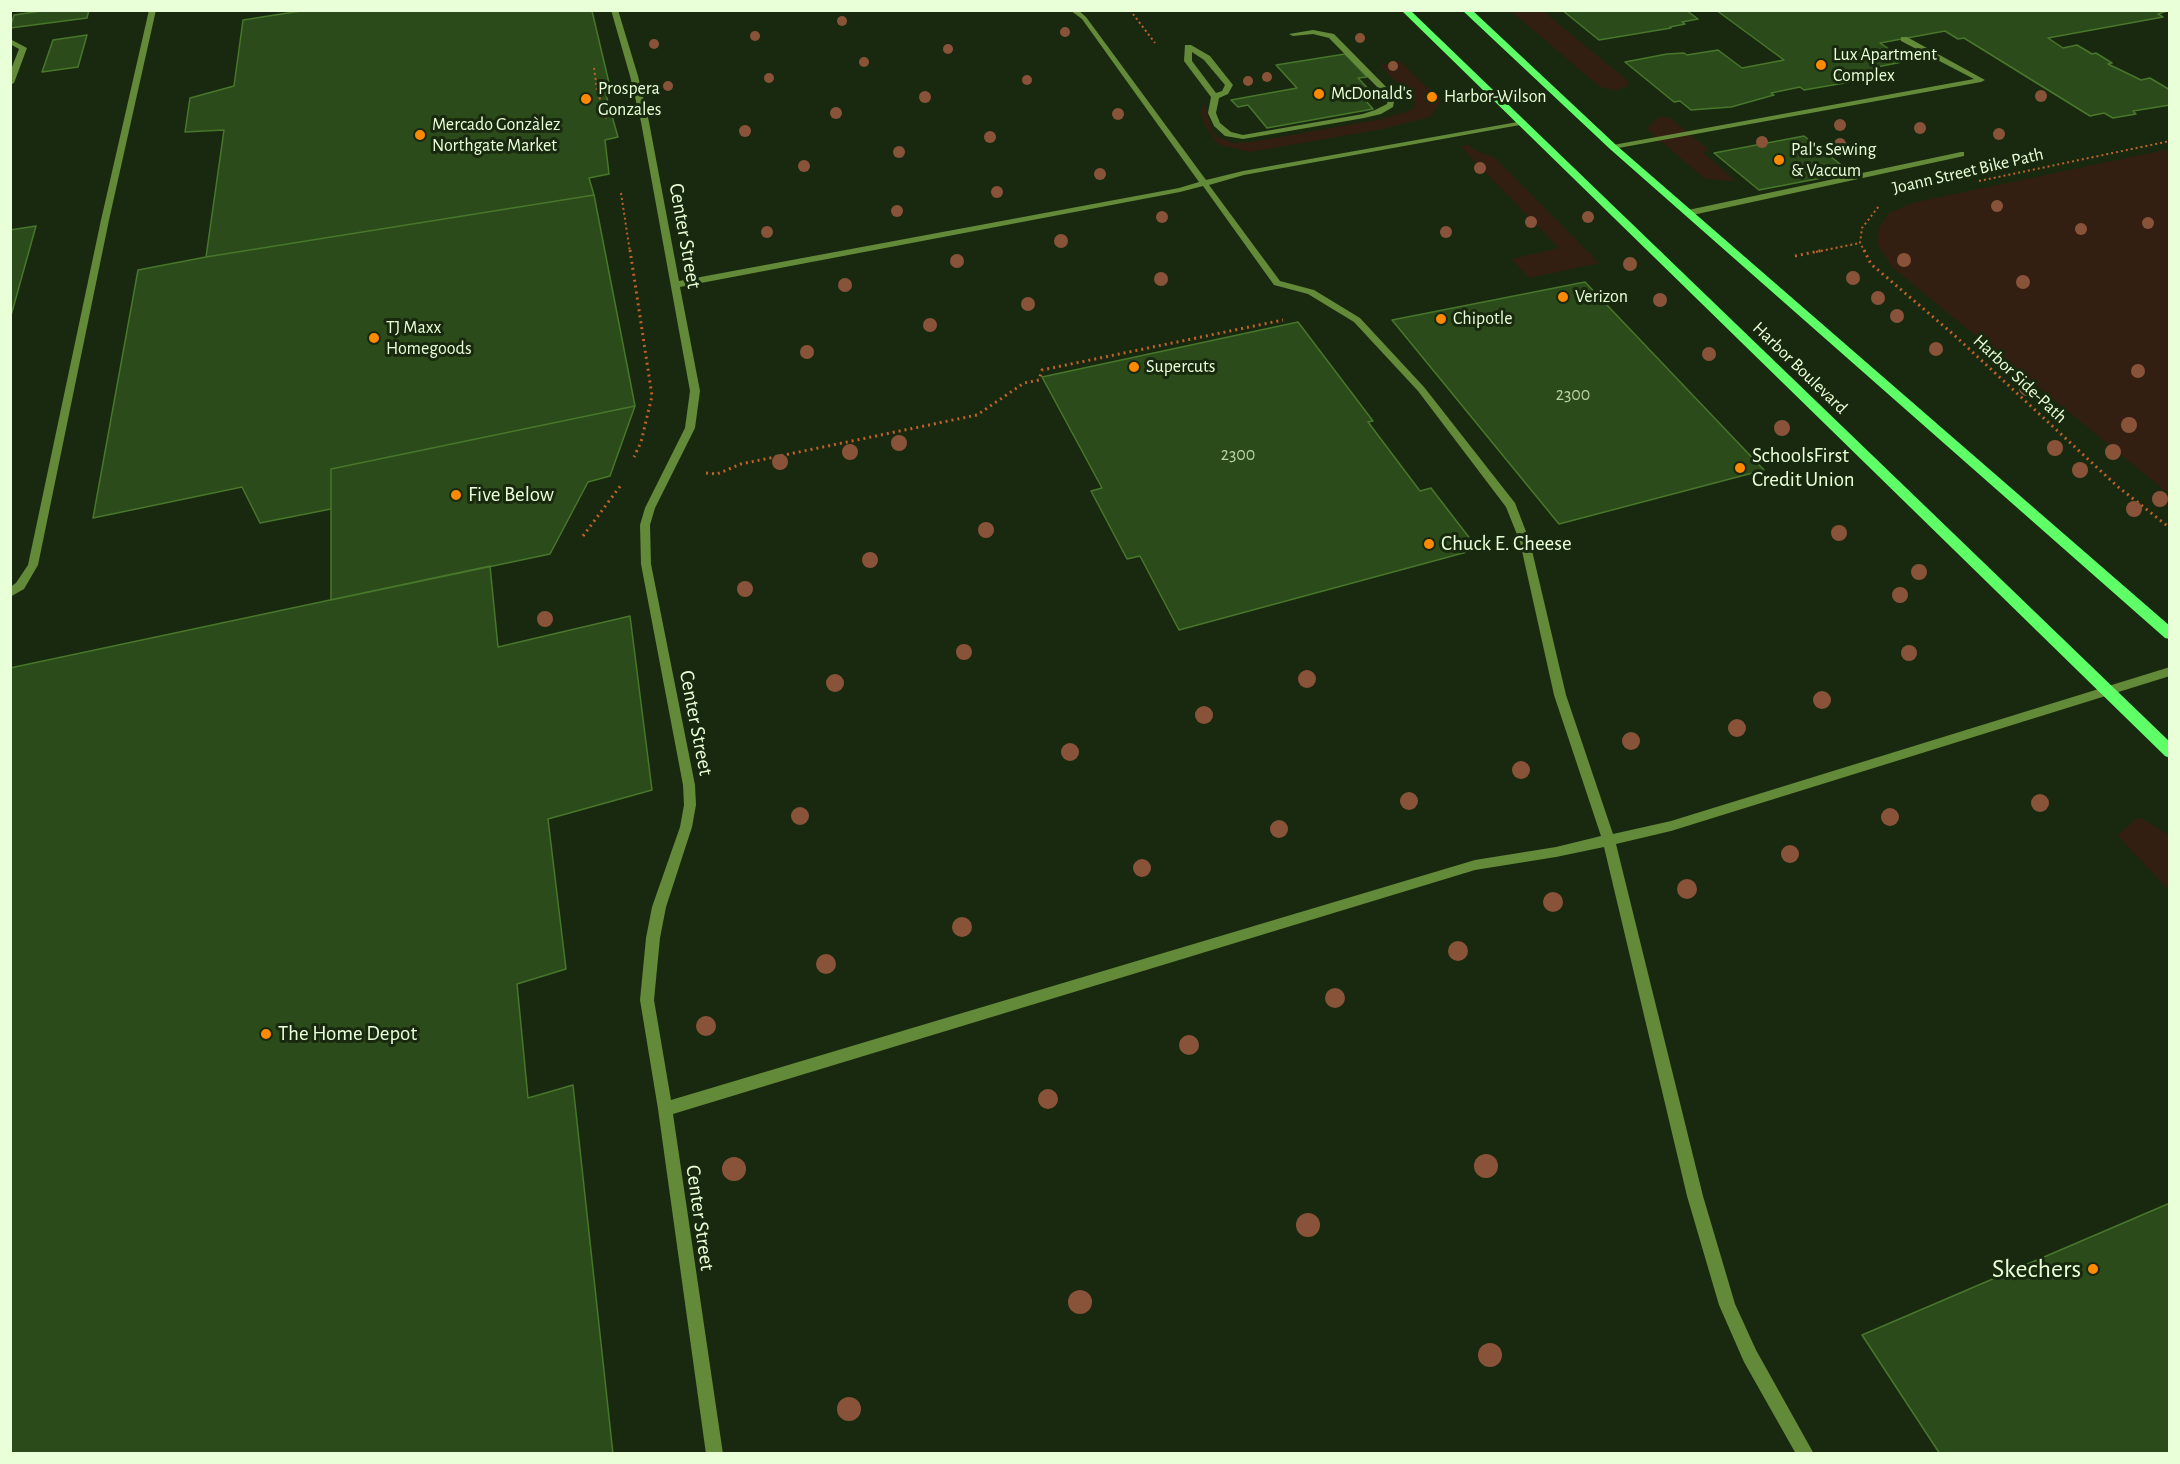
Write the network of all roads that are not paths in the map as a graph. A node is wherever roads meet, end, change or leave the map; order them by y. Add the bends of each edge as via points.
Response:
1 (153, 10) edge
2 (614, 10) edge
3 (1073, 10) edge
4 (1404, 10) edge
5 (1466, 10) edge
6 (1293, 34) dead end
7 (1904, 39) dead end
8 (10, 41) edge
9 (10, 83) edge
10 (1215, 97) junction
11 (1520, 123) junction
12 (1613, 147) junction
13 (1961, 154) dead end
14 (1204, 183) junction
15 (1688, 213) junction
16 (674, 285) junction
17 (10, 593) edge
18 (2169, 634) edge
19 (2169, 671) edge
20 (2106, 692) junction
21 (2169, 752) edge
22 (1609, 841) junction
23 (665, 1109) junction
24 (715, 1454) edge
25 (1806, 1454) edge

1 - 17 lane via 33,565 20,586
2 - 16 lane, Center Street via 645,122
3 - 14 lane via 1084,18
4 - 11 main road, Harbor Boulevard
5 - 12 main road, Harbor Boulevard
6 - 10 lane via 1313,32 1330,36 1392,98 1390,105 1364,116 1235,136 1217,124 1212,113
7 - 12 lane via 1981,80
8 - 9 lane via 23,48
10 - 10 lane via 1188,61 1188,47 1207,58 1229,85
11 - 14 lane
11 - 20 main road, Harbor Boulevard
12 - 15 main road, Harbor Boulevard
13 - 15 lane
14 - 16 lane
14 - 22 lane via 1277,283 1311,292 1357,320 1421,389 1506,499 1525,542 1560,695
15 - 18 main road, Harbor Boulevard
16 - 23 lane, Center Street via 694,391 694,410 681,449 650,507 644,542 690,806 659,907 647,1000
19 - 20 lane
20 - 21 main road, Harbor Boulevard
20 - 22 lane via 1671,826
22 - 23 lane via 1475,864
22 - 25 lane via 1695,1196 1727,1305 1750,1356
23 - 24 lane, Center Street

